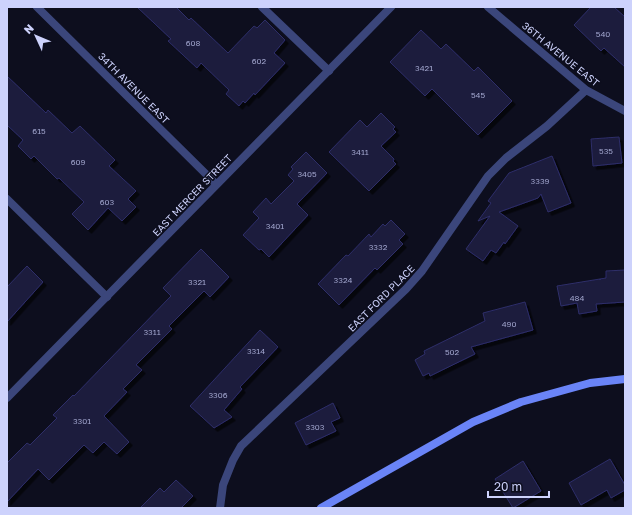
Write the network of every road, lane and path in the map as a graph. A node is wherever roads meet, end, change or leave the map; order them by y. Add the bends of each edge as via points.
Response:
1 (37, 7) edge
2 (262, 7) edge
3 (392, 7) edge
4 (488, 7) edge
5 (329, 71) junction
6 (586, 90) junction
7 (625, 112) edge
8 (216, 184) junction
9 (7, 199) edge
10 (107, 297) junction
11 (625, 379) edge
12 (7, 398) edge
13 (220, 508) edge
14 (321, 508) edge

1 - 8 street, 34TH AVENUE EAST
2 - 5 street
3 - 5 street, EAST MERCER STREET
4 - 6 street, 36TH AVENUE EAST
5 - 8 street, EAST MERCER STREET
6 - 7 street, 36TH AVENUE EAST
6 - 13 street, EAST FORD PLACE via 488,176 422,271 406,289 241,446 223,485
8 - 10 street, EAST MERCER STREET
9 - 10 street
10 - 12 street, EAST MERCER STREET
11 - 14 main road via 590,383 522,402 472,422

